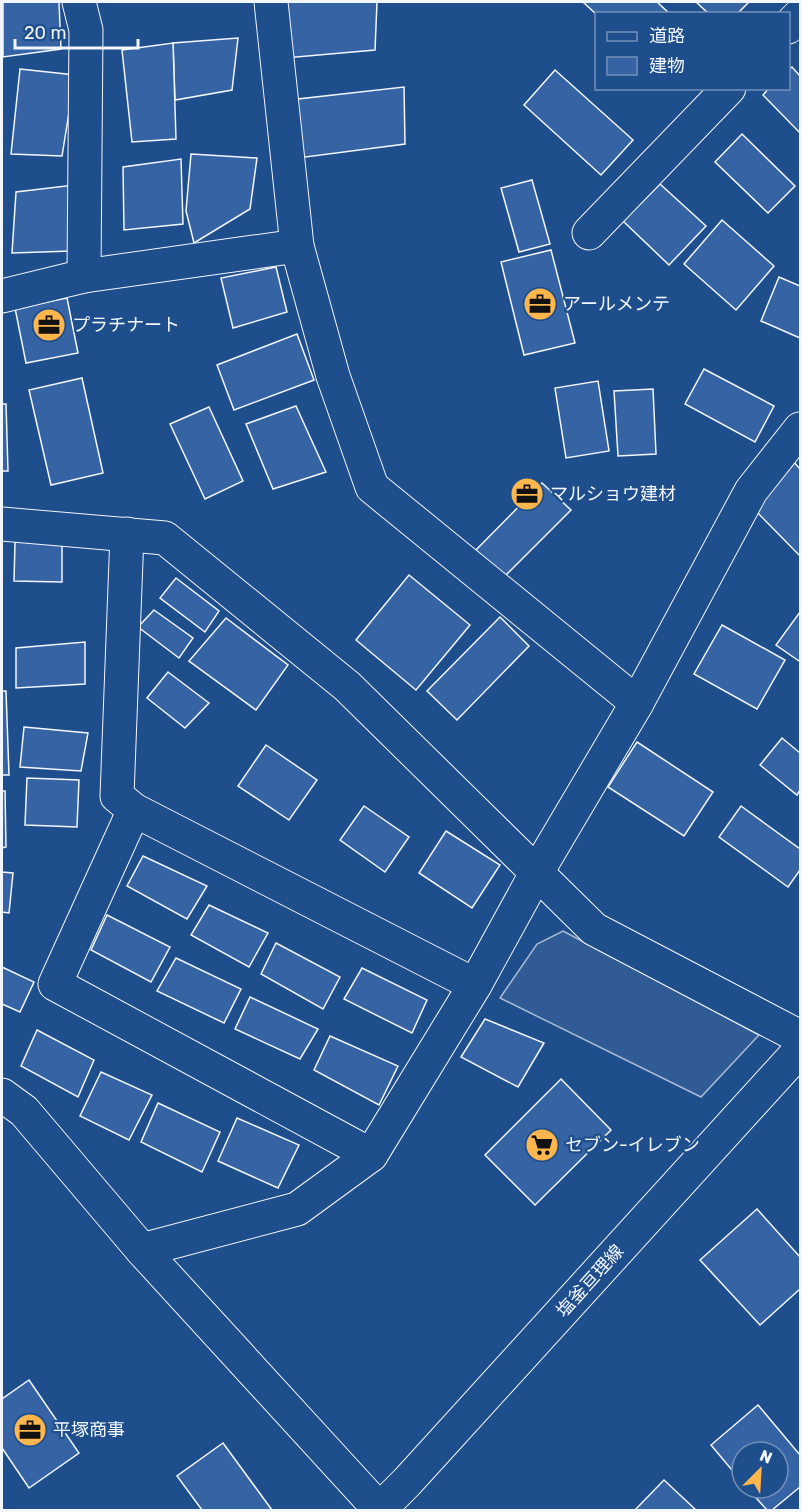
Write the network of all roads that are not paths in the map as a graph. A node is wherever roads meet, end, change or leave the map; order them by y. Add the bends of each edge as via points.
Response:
1 (78, 2) edge
2 (271, 2) edge
3 (801, 15) edge
4 (790, 26) edge
5 (727, 90) edge
6 (589, 233) dead end
7 (297, 246) junction
8 (84, 276) junction
9 (2, 296) edge
10 (801, 429) edge
11 (2, 525) edge
12 (127, 534) junction
13 (637, 703) junction
14 (134, 810) junction
15 (537, 872) junction
16 (475, 985) junction
17 (801, 1036) edge
18 (801, 1050) edge
19 (2, 1095) edge
20 (371, 1155) junction
21 (142, 1250) junction
22 (380, 1510) edge

1 - 8 street via 86,30
2 - 7 street
3 - 4 street
5 - 6 street
7 - 8 street
7 - 13 street via 333,376 372,487
8 - 9 street
10 - 13 street via 751,491
11 - 12 street
12 - 14 street via 117,796
12 - 15 street via 165,538 347,686
13 - 15 street
14 - 16 street
14 - 20 street via 55,984
15 - 16 street
15 - 17 street via 594,929
16 - 20 street
18 - 22 street, 塩釜亘理線
19 - 21 street via 24,1111
20 - 21 street via 297,1209
21 - 22 street

